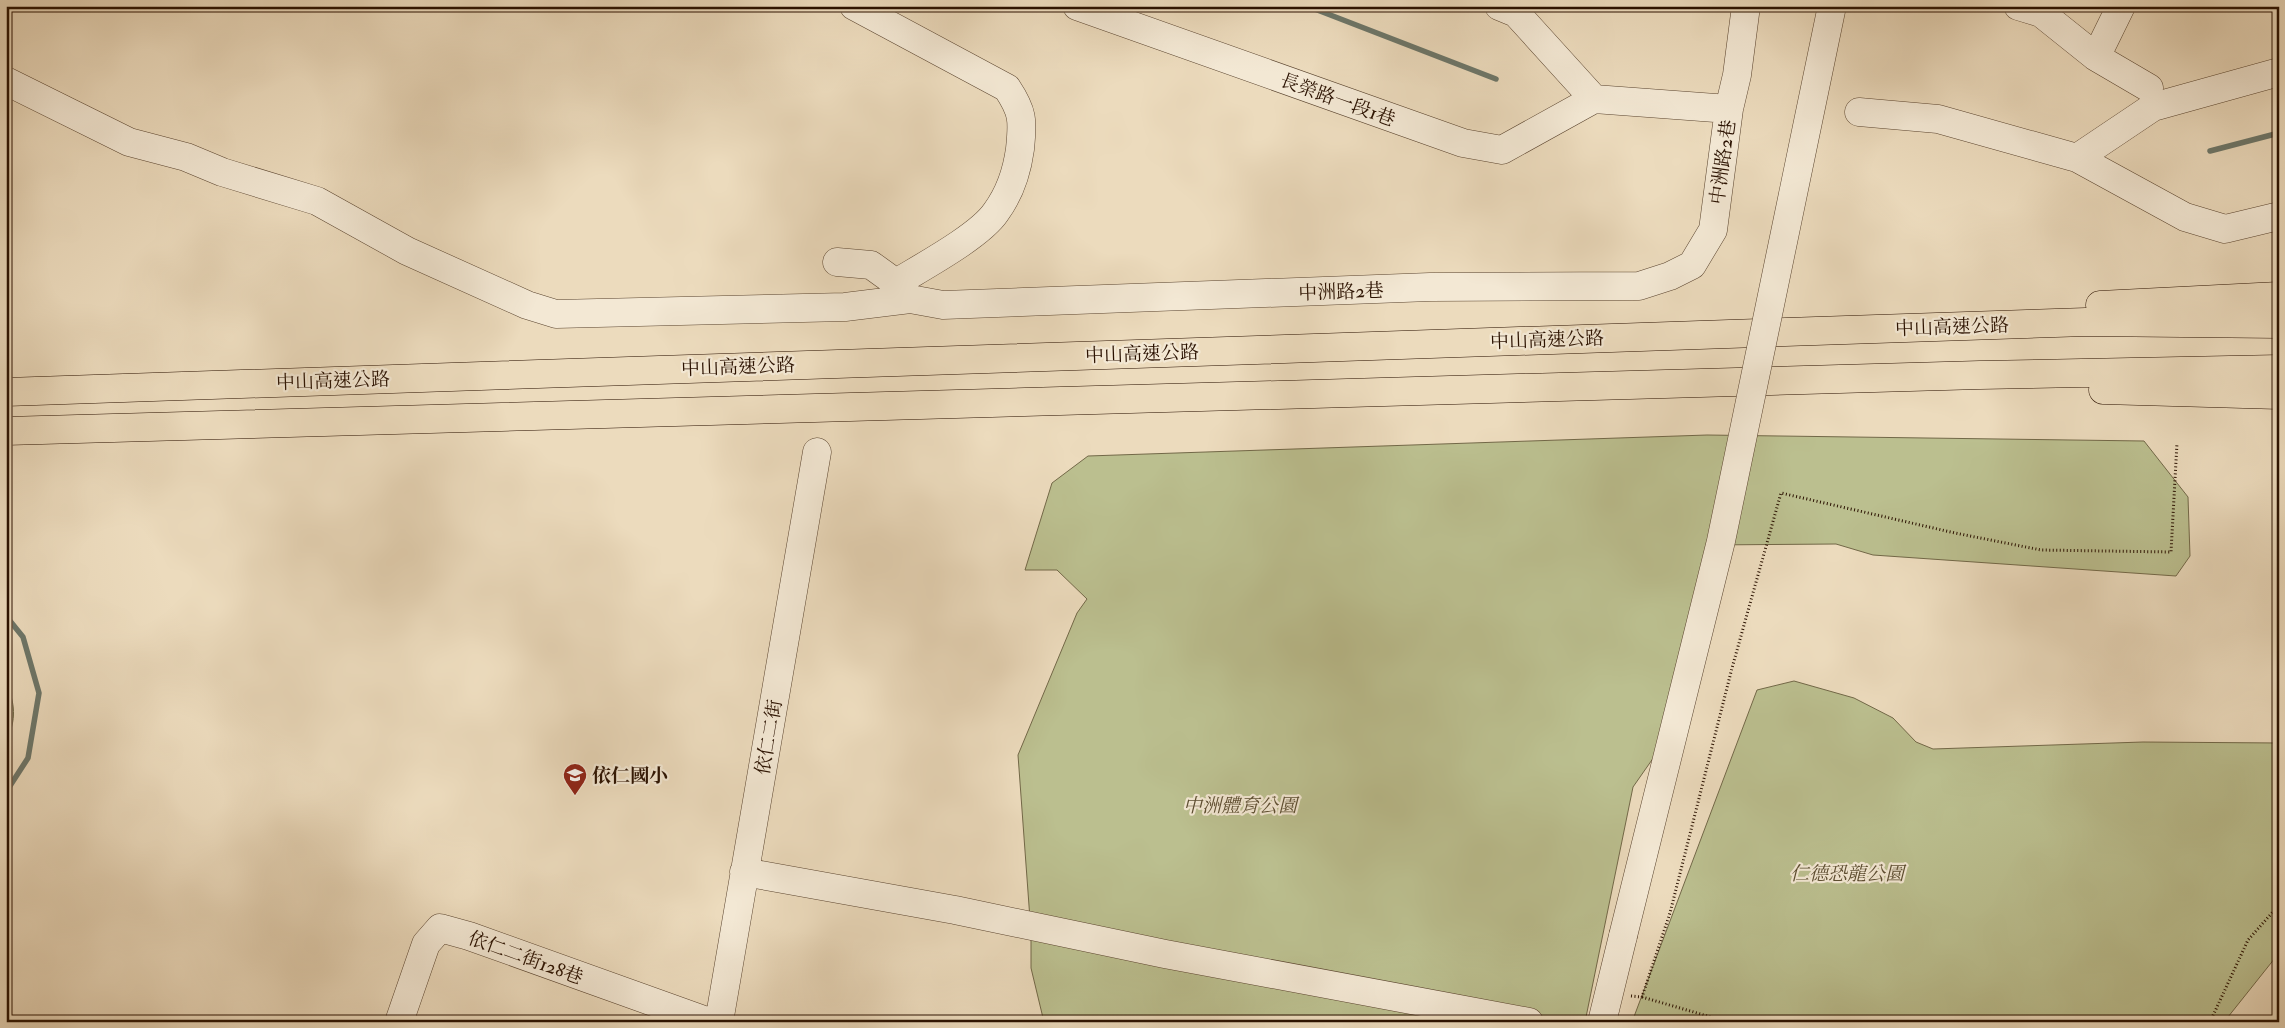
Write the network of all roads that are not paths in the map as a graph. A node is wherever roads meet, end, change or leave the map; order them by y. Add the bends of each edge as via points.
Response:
1 (854, 6) edge
2 (1077, 6) edge
3 (1499, 6) edge
4 (1746, 6) edge
5 (1832, 6) edge
6 (2018, 6) edge
7 (2121, 6) edge
8 (2096, 57) junction
9 (2279, 72) edge
10 (6, 81) edge
11 (2149, 88) dead end
12 (1594, 100) junction
13 (1729, 109) junction
14 (1859, 112) dead end
15 (2077, 158) junction
16 (2279, 216) edge
17 (838, 262) dead end
18 (903, 291) junction
19 (2279, 296) edge
20 (2279, 324) edge
21 (1987, 325) junction
22 (2279, 369) edge
23 (1980, 375) junction
24 (6, 392) edge
25 (2279, 396) edge
26 (6, 431) edge
27 (817, 452) dead end
28 (744, 872) junction
29 (1604, 1011) edge
30 (399, 1022) edge
31 (709, 1022) edge
32 (720, 1022) edge
33 (1529, 1022) edge

1 - 18 street via 1007,88 1019,106 1022,128 1017,172 996,214
2 - 12 street, 長榮路一段1巷 via 1463,143 1502,150
3 - 12 street via 1516,12
4 - 13 street
5 - 29 street, bridge via 1721,541
6 - 8 street via 2041,13
7 - 8 street
8 - 11 street
9 - 15 street via 2153,107
10 - 18 street via 129,142 186,157 222,172 317,201 407,251 527,305 556,314 845,307
12 - 13 street
13 - 18 street, 中洲路2巷 via 1713,230 1692,265 1638,286 1430,287 942,305
14 - 15 street via 1938,119
15 - 16 street via 2185,216 2225,229
17 - 18 street, 中洲路2巷 via 871,265
19 - 21 highway via 2084,306
20 - 21 highway, 中山高速公路 via 2086,322
21 - 24 highway, 中山高速公路
22 - 23 highway
23 - 25 highway via 2066,389
23 - 26 highway
27 - 28 street, 依仁二街
28 - 32 street, 依仁二街
28 - 33 street
30 - 31 street, 依仁二街128巷 via 426,944 440,928

